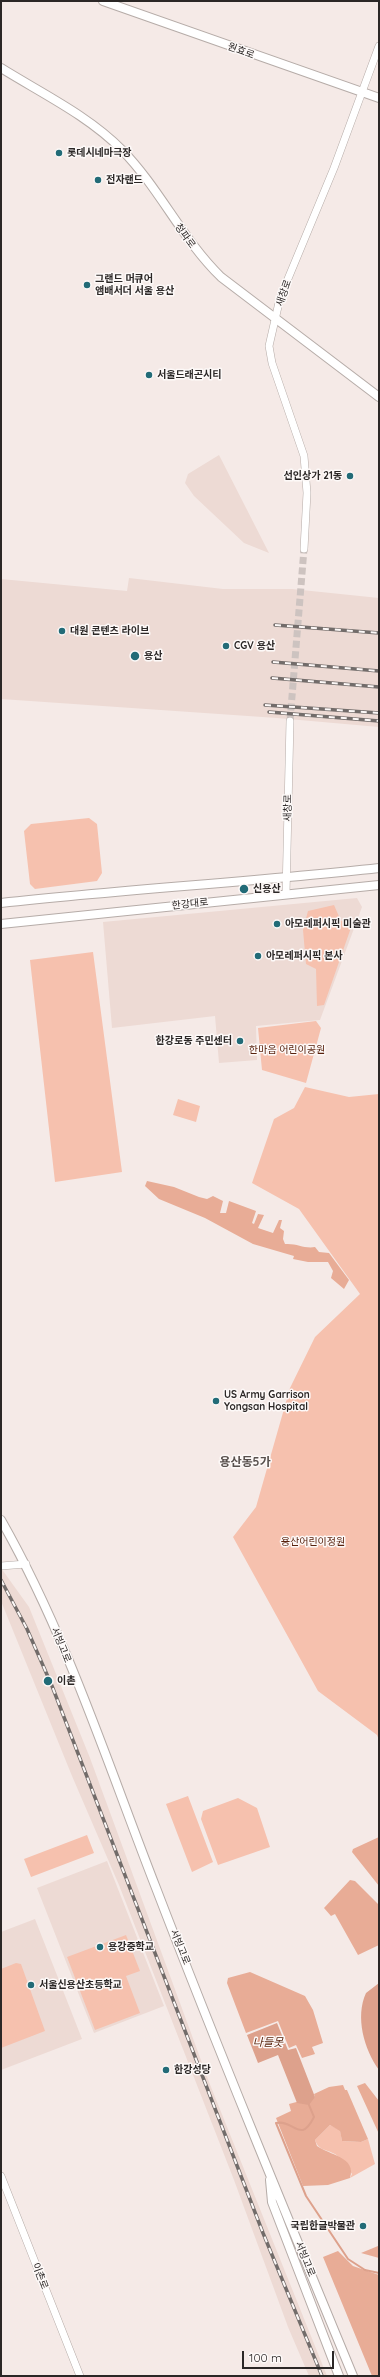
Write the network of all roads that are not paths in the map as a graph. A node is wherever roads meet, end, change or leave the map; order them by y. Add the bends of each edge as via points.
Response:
1 (103, 1) edge
2 (379, 46) edge
3 (1, 68) edge
4 (362, 93) junction
5 (379, 98) edge
6 (276, 318) junction
7 (379, 397) edge
8 (304, 549) tunnel mouth
9 (290, 721) tunnel mouth
10 (379, 868) edge
11 (287, 879) junction
12 (379, 886) edge
13 (286, 894) junction
14 (1, 903) edge
15 (1, 924) edge
16 (1, 1520) edge
17 (26, 1564) junction
18 (1, 1566) edge
19 (269, 2170) junction
20 (1, 2176) edge
21 (80, 2376) edge
22 (339, 2376) edge
23 (353, 2376) edge

1 - 4 main road, 원효로
2 - 4 main road, 새창로
3 - 6 main road, 청파로 via 107,135 137,168 204,261
4 - 5 main road, 원효로
4 - 6 main road, 새창로 via 280,298
6 - 7 main road, 청파로
6 - 8 main road, 새창로 via 268,351 304,456 307,493
9 - 11 main road, 새창로
10 - 11 main road, 한강대로
11 - 13 main road, 새창로
11 - 14 main road, 한강대로 via 111,891
12 - 13 main road, 한강대로
13 - 15 main road, 한강대로
16 - 17 main road, 서빙고로
17 - 18 main road
17 - 19 main road, 서빙고로 via 78,1687
19 - 22 main road via 272,2202
19 - 23 main road, 서빙고로
20 - 21 main road, 이촌로

